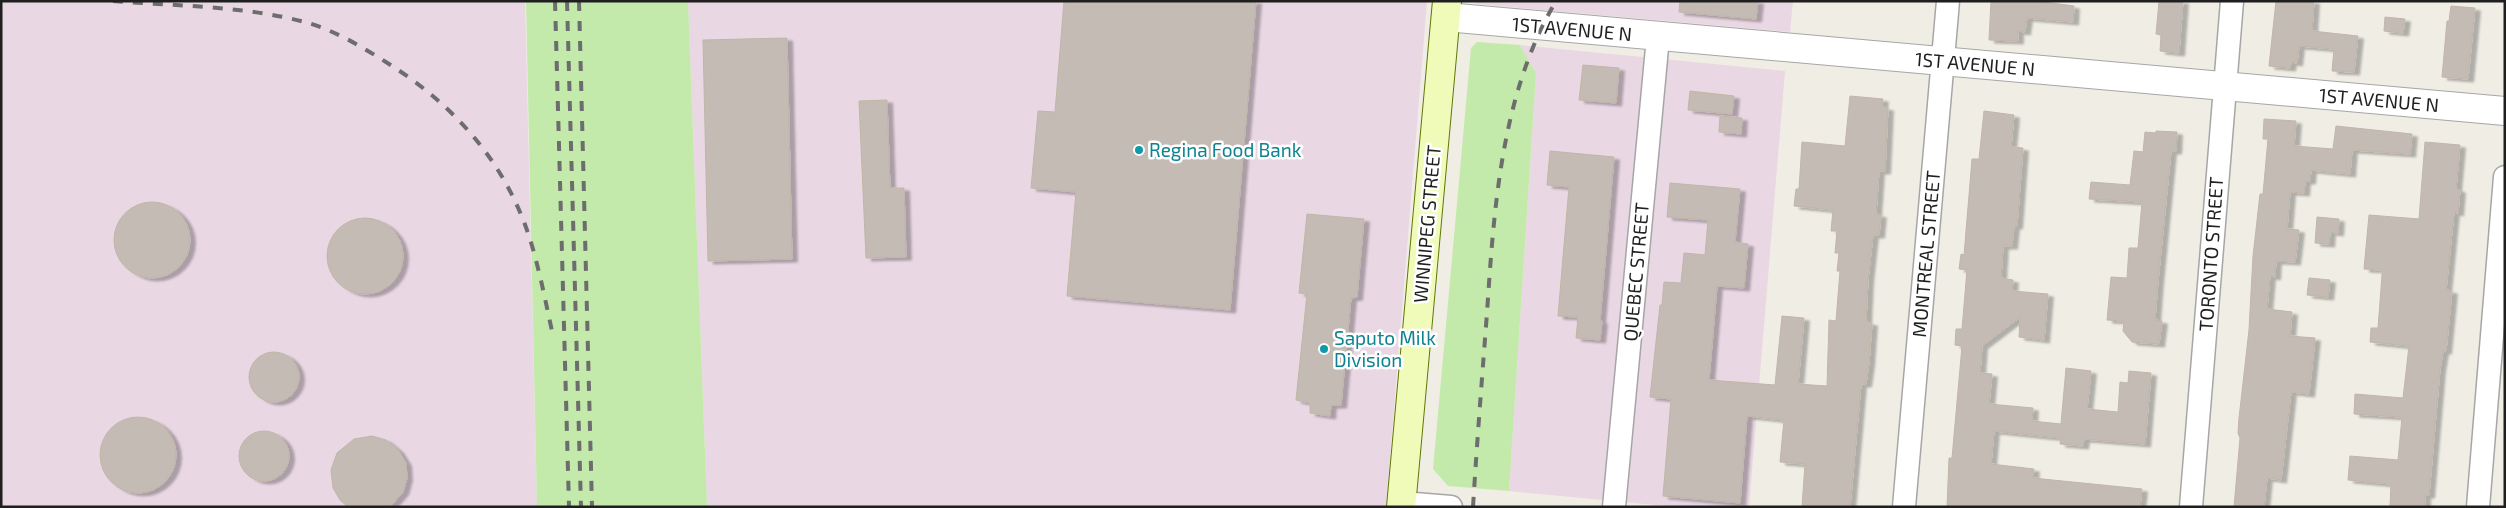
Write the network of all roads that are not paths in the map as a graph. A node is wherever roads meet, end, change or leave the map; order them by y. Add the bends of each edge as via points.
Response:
1 (1948, 1) edge
2 (2232, 1) edge
3 (1446, 9) edge
4 (1658, 37) junction
5 (1942, 62) junction
6 (2224, 86) junction
7 (2505, 111) edge
8 (2505, 177) edge
9 (1401, 505) edge
10 (1451, 507) edge
11 (1614, 507) edge
12 (1904, 507) edge
13 (2191, 507) edge
14 (2478, 507) edge

1 - 5 street, MONTREAL STREET
2 - 6 street, TORONTO STREET
3 - 4 street, 1ST AVENUE N
3 - 9 main road, WINNIPEG STREET
4 - 5 street, 1ST AVENUE N
4 - 11 street, QUEBEC STREET
5 - 6 street, 1ST AVENUE N
5 - 12 street, MONTREAL STREET
6 - 7 street, 1ST AVENUE N
6 - 13 street, TORONTO STREET
8 - 14 street
9 - 10 street

